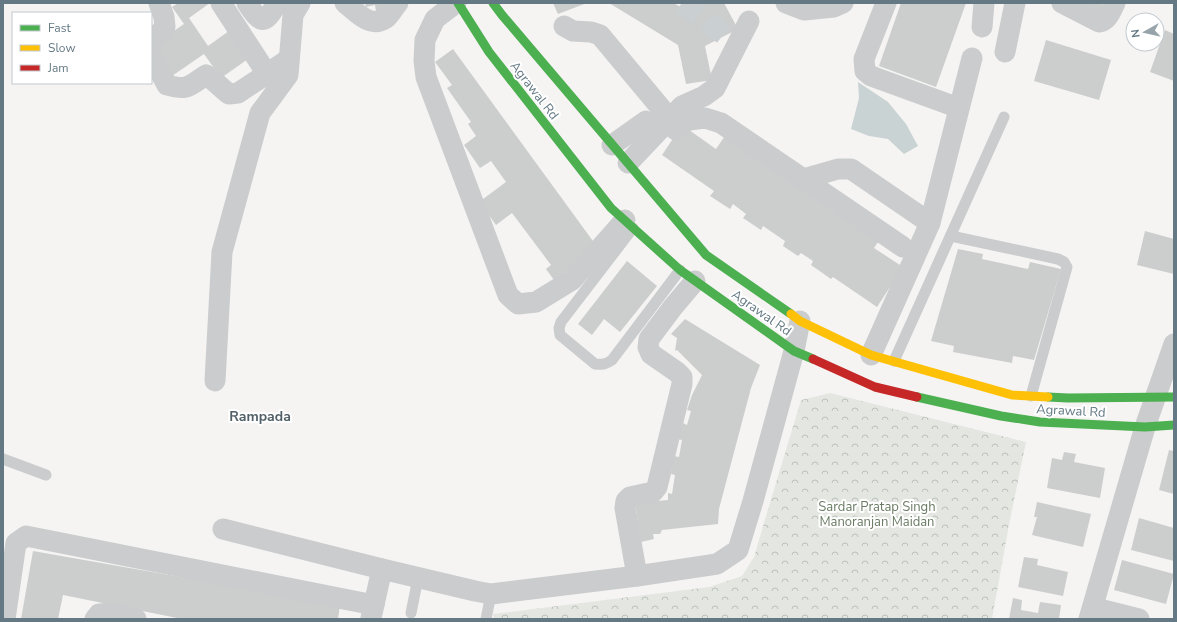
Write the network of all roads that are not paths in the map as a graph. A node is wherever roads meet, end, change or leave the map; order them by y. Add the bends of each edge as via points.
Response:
1 (160, 3) edge
2 (221, 3) edge
3 (247, 3) edge
4 (277, 3) edge
5 (300, 3) edge
6 (345, 3) edge
7 (398, 3) edge
8 (457, 3) edge
9 (786, 3) edge
10 (843, 3) edge
11 (886, 3) edge
12 (984, 3) edge
13 (1015, 3) edge
14 (1062, 3) edge
15 (1114, 3) edge
16 (501, 7) edge
17 (749, 21) dead end
18 (564, 26) dead end
19 (982, 27) dead end
20 (152, 42) edge
21 (1005, 52) dead end
22 (152, 57) edge
23 (972, 58) dead end
24 (289, 59) junction
25 (267, 74) junction
26 (959, 108) junction
27 (1004, 117) dead end
28 (664, 124) junction
29 (612, 145) junction
30 (628, 163) junction
31 (802, 179) junction
32 (930, 223) junction
33 (629, 224) junction
34 (951, 236) junction
35 (903, 248) dead end
36 (687, 275) junction
37 (800, 321) junction
38 (1174, 344) edge
39 (794, 351) junction
40 (871, 355) junction
41 (894, 361) junction
42 (215, 380) dead end
43 (1032, 396) junction
44 (1164, 397) edge
45 (1174, 425) edge
46 (1144, 427) junction
47 (3, 459) edge
48 (46, 475) dead end
49 (224, 530) dead end
50 (382, 569) junction
51 (638, 576) junction
52 (418, 578) junction
53 (491, 594) junction
54 (372, 612) edge
55 (411, 613) dead end
56 (5, 619) edge
57 (95, 619) edge
58 (136, 619) edge
59 (486, 619) edge
60 (1090, 619) edge
61 (1097, 619) edge
62 (1138, 619) edge

1 - 20 street via 165,27
2 - 25 street
3 - 4 street via 255,15 265,19 270,17
5 - 24 street via 293,15
6 - 7 street via 367,20 377,22 386,18
8 - 33 street, Agrawal Rd via 489,52 611,208
8 - 33 street via 436,19 425,40 426,77 508,295 518,304 536,302 572,280
9 - 10 street via 823,15
11 - 26 street via 864,59 865,71 871,76
12 - 19 street
13 - 21 street
14 - 15 street via 1099,22 1106,19
16 - 29 street, Agrawal Rd
17 - 28 street via 733,41 715,88 682,106
18 - 28 street via 573,31 600,35
22 - 25 street via 167,85 178,88 186,88 206,75 229,94 238,93
23 - 26 street
24 - 25 street
24 - 42 street via 288,75 260,113 222,252
26 - 32 street
27 - 34 lane
28 - 29 street
28 - 30 street
28 - 31 street via 705,118 721,123
29 - 30 street, Agrawal Rd
30 - 37 street, Agrawal Rd via 706,256
31 - 32 street via 838,169 851,169
31 - 35 street
32 - 40 street
33 - 36 street, Agrawal Rd
33 - 36 lane via 561,322 558,328 560,335 596,364 607,364
34 - 41 lane
34 - 43 lane via 1058,259 1067,267
36 - 39 street, Agrawal Rd
36 - 51 street via 673,307 649,339 648,347 651,354 677,372 682,377 682,384 657,487 653,492 630,497 626,501 625,508
37 - 39 street
37 - 40 street, Agrawal Rd
38 - 44 street
39 - 46 street, Agrawal Rd via 875,387 1001,416 1040,422
39 - 51 street via 738,550 717,564
40 - 41 street, Agrawal Rd
41 - 43 street, Agrawal Rd via 1012,395
43 - 44 street, Agrawal Rd
44 - 46 street
45 - 46 street, Agrawal Rd
46 - 60 street
47 - 48 lane
49 - 50 street
50 - 52 street
50 - 54 street
51 - 53 street
52 - 53 street
52 - 55 lane
53 - 59 lane
54 - 56 street via 26,536 16,543
57 - 58 street via 99,614 112,613
61 - 62 street via 1103,610

